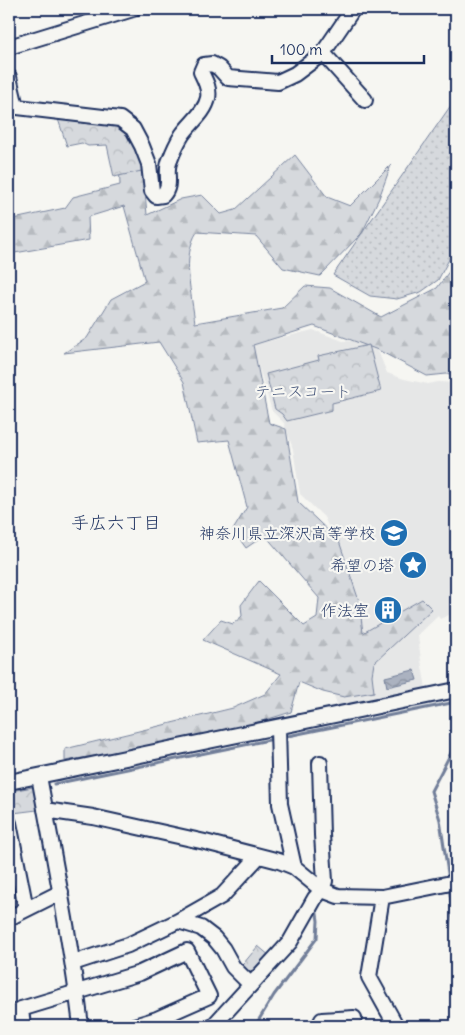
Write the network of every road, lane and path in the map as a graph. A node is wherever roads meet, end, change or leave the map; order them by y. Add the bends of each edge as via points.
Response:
1 (133, 9) edge
2 (352, 9) edge
3 (9, 47) edge
4 (323, 53) junction
5 (9, 77) edge
6 (365, 100) dead end
7 (12, 106) edge
8 (456, 690) edge
9 (278, 728) junction
10 (320, 763) dead end
11 (39, 776) junction
12 (9, 782) edge
13 (45, 810) junction
14 (9, 823) edge
15 (259, 856) junction
16 (294, 867) junction
17 (456, 882) edge
18 (322, 890) junction
19 (61, 892) junction
20 (382, 897) junction
21 (26, 909) junction
22 (9, 918) edge
23 (178, 921) junction
24 (73, 963) junction
25 (250, 984) junction
26 (77, 991) junction
27 (21, 1009) junction
28 (9, 1016) edge
29 (354, 1018) dead end
30 (158, 1023) edge
31 (23, 1026) edge
32 (81, 1026) edge
33 (134, 1026) edge
34 (212, 1026) edge
35 (319, 1026) edge
36 (394, 1026) edge

1 - 3 street
2 - 4 street
4 - 6 street
4 - 7 street via 278,82 228,78 212,64 204,65 201,72 208,96 205,106 181,136 168,163 166,172 169,180 163,195 156,196 152,191 149,164 142,146 133,129 120,119
5 - 7 street
8 - 9 street
9 - 11 street
9 - 16 street via 280,804
10 - 18 street via 325,881
11 - 12 street
11 - 13 street
13 - 15 street via 93,817
13 - 19 street
14 - 21 street
15 - 16 street
15 - 23 street via 222,896
16 - 18 street
17 - 20 street
18 - 20 street via 344,897
18 - 25 street via 290,942
19 - 21 street
19 - 24 street
20 - 36 street via 369,977
21 - 22 street
23 - 24 street via 128,945
23 - 25 street via 201,928 214,938 233,968
24 - 26 street
25 - 34 street
26 - 27 street
26 - 30 street via 140,973 186,951 209,996
26 - 32 street
27 - 28 street
27 - 31 street
29 - 35 street via 322,1020
30 - 33 street

